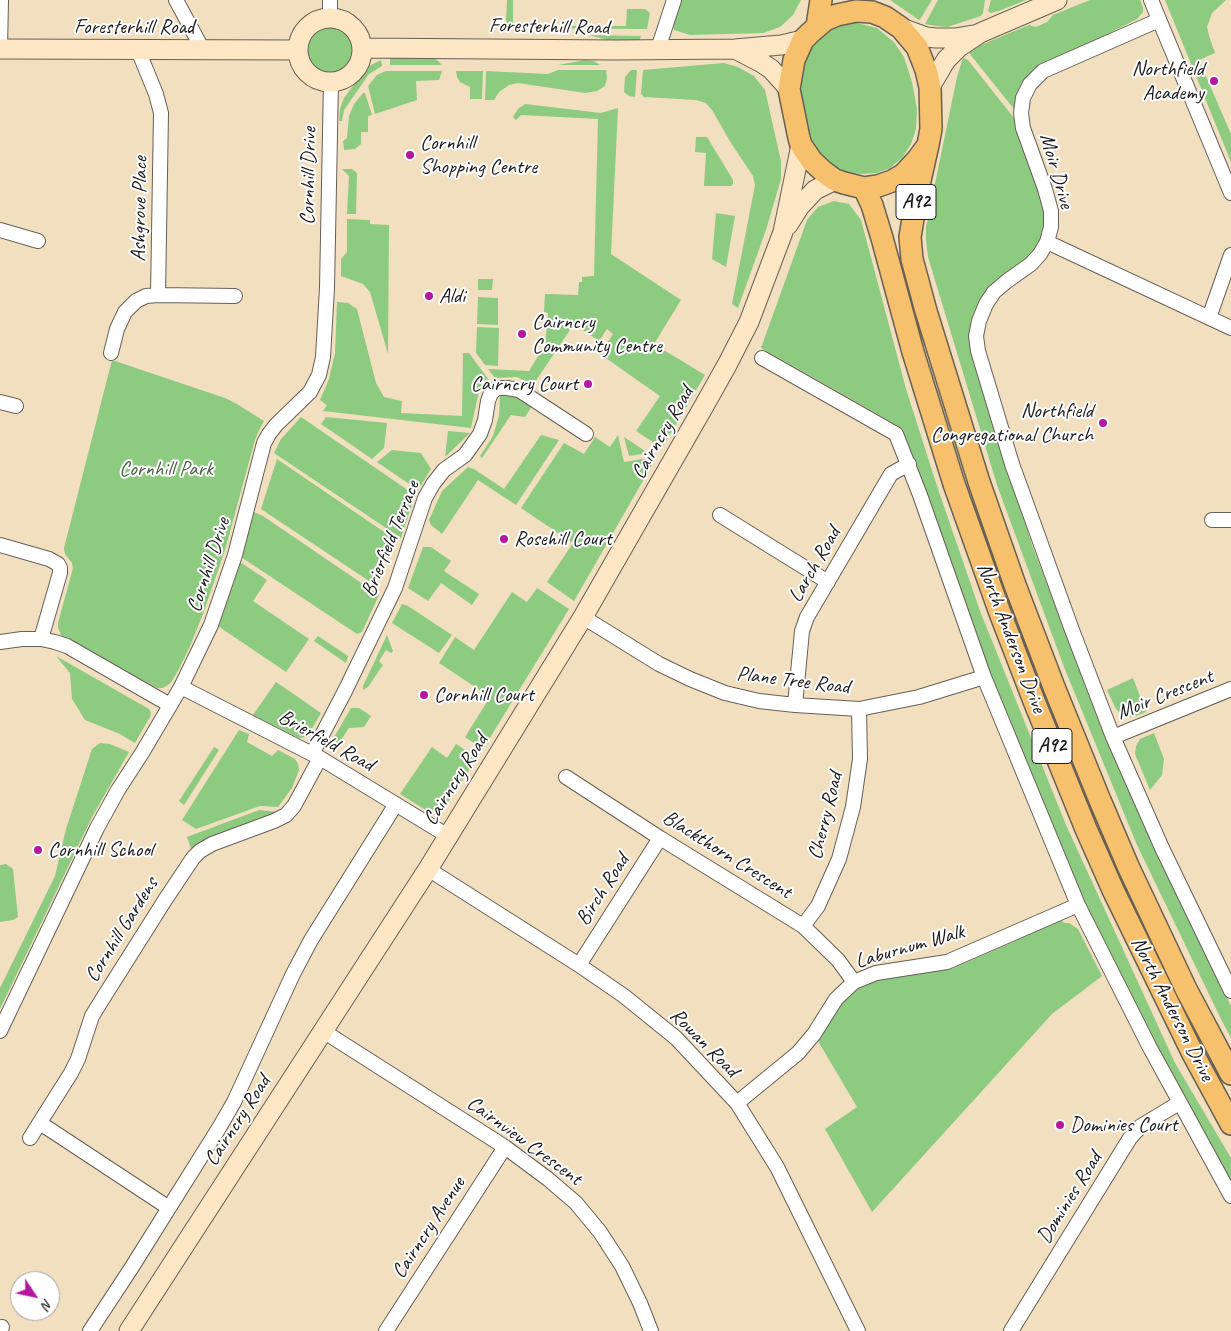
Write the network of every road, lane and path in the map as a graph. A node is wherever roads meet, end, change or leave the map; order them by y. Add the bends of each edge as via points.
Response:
1 (1, 0) edge
2 (176, 0) edge
3 (674, 0) edge
4 (821, 0) edge
5 (864, 0) edge
6 (1057, 0) edge
7 (1150, 0) edge
8 (330, 9) edge
9 (1159, 20) junction
10 (893, 22) junction
11 (810, 33) junction
12 (980, 33) junction
13 (362, 48) junction
14 (0, 49) edge
15 (658, 49) junction
16 (735, 49) junction
17 (138, 50) junction
18 (203, 50) junction
19 (298, 50) junction
20 (331, 82) junction
21 (930, 87) junction
22 (789, 90) junction
23 (928, 145) junction
24 (802, 146) junction
25 (835, 180) junction
26 (864, 188) junction
27 (1231, 193) edge
28 (0, 230) edge
29 (783, 232) junction
30 (38, 241) dead end
31 (1047, 242) junction
32 (1231, 255) edge
33 (158, 295) junction
34 (235, 296) dead end
35 (1209, 318) junction
36 (1231, 328) edge
37 (111, 353) dead end
38 (762, 358) dead end
39 (0, 402) edge
40 (16, 406) dead end
41 (586, 434) dead end
42 (909, 464) junction
43 (720, 515) dead end
44 (1212, 520) dead end
45 (1231, 520) edge
46 (0, 545) edge
47 (828, 582) junction
48 (583, 617) junction
49 (41, 639) junction
50 (0, 642) edge
51 (984, 677) junction
52 (181, 687) junction
53 (1231, 690) edge
54 (170, 705) junction
55 (795, 705) junction
56 (859, 709) junction
57 (1113, 737) junction
58 (316, 756) junction
59 (566, 777) dead end
60 (396, 804) junction
61 (448, 836) junction
62 (660, 838) junction
63 (428, 869) junction
64 (1078, 905) junction
65 (803, 926) junction
66 (579, 965) junction
67 (854, 982) junction
68 (1231, 990) edge
69 (0, 1031) edge
70 (323, 1031) junction
71 (1231, 1074) edge
72 (737, 1103) junction
73 (1179, 1103) junction
74 (40, 1123) junction
75 (1231, 1124) edge
76 (30, 1138) dead end
77 (505, 1148) junction
78 (1231, 1196) edge
79 (168, 1208) junction
80 (90, 1331) edge
81 (129, 1331) edge
82 (386, 1331) edge
83 (651, 1331) edge
84 (858, 1331) edge
85 (1011, 1331) edge

1 - 14 street
2 - 18 street
3 - 15 street
4 - 11 main road, A92
5 - 10 main road, A92
6 - 12 street
7 - 9 street
8 - 13 street via 352,26
8 - 19 street via 307,27 300,38
9 - 27 street
9 - 31 street, Moir Drive via 1043,71 1030,84 1023,98 1021,113 1051,211
10 - 11 main road via 872,12 856,11 825,20
10 - 12 street via 926,37 955,38
10 - 21 main road, A92 via 917,47
11 - 16 street, Foresterhill Road via 781,45
11 - 22 main road, A92 via 794,60
12 - 21 street via 953,51
13 - 15 street, Foresterhill Road
13 - 20 street via 361,58 350,75
14 - 17 street, Foresterhill Road
15 - 16 street, Foresterhill Road
16 - 22 street, Foresterhill Road via 762,62
17 - 18 street, Foresterhill Road
17 - 33 street, Ashgrove Place via 161,113
18 - 19 street, Foresterhill Road
19 - 20 street via 308,73 318,80
20 - 52 street, Cornhill Drive via 326,288 323,357 319,375 310,392 276,425 264,444 235,555 211,625
21 - 23 main road, A92
22 - 24 main road, A92
23 - 26 main road, A92 via 904,174 878,186
23 - 71 main road, North Anderson Drive / A92 via 910,236 912,259 977,476 1015,585 1099,798 1186,989
24 - 25 main road, A92 via 812,161
24 - 29 street, Cairncry Road
25 - 26 main road, A92
25 - 29 street, Cairncry Road via 815,190
26 - 75 main road, North Anderson Drive / A92 via 872,205 954,484 1030,692 1113,890
28 - 30 street
29 - 48 street, Cairncry Road via 736,349
31 - 35 street, Moir Drive
31 - 57 street via 1031,264 994,292 979,321 976,336 1012,464
32 - 35 street
33 - 34 street
33 - 37 street via 136,301 125,312
35 - 36 street, Moir Drive
38 - 42 street, North Anderson Drive via 896,434
39 - 40 street
41 - 58 street, Brierfield Terrace via 518,390 497,388 491,393 480,434 465,455 444,470 425,498 395,588
42 - 47 street, Larch Road via 891,474
42 - 51 street, North Anderson Drive
43 - 47 street
44 - 45 street
46 - 49 street via 49,559 60,568
47 - 55 street, Larch Road via 802,631
48 - 55 street, Plane Tree Road via 659,664 690,679 725,693
48 - 61 street, Cairncry Road
49 - 50 street
49 - 54 street via 67,646
51 - 56 street, Plane Tree Road via 919,697
51 - 64 street, North Anderson Drive
52 - 54 street, Cornhill Drive
52 - 58 street, Brierfield Road
53 - 57 street, Moir Crescent
54 - 69 street, Cornhill Drive via 97,828
55 - 56 street, Plane Tree Road
56 - 65 street, Cherry Road via 860,759 853,807 839,860 818,906
57 - 68 street via 1162,848
58 - 60 street, Brierfield Road
58 - 74 street, Cornhill Gardens via 294,806 286,815 212,844 193,858 92,1016 78,1059
59 - 62 street, Blackthorn Crescent
60 - 61 street, Brierfield Road
60 - 79 street, Cairncry Road via 311,940 234,1102
61 - 63 street, Cairncry Road
62 - 65 street, Blackthorn Crescent
62 - 66 street, Birch Road
63 - 66 street, Rowan Road
63 - 70 street, Cairncry Road
64 - 67 street, Laburnum Walk via 948,962 876,973
64 - 73 street, North Anderson Drive
65 - 67 street, Blackthorn Crescent via 838,960
66 - 72 street, Rowan Road via 676,1038
67 - 72 street, Laburnum Walk via 836,999 798,1053
70 - 77 street, Cairnview Crescent
70 - 81 street, Cairncry Road
72 - 84 street, Rowan Road via 777,1167
73 - 78 street, North Anderson Drive
73 - 85 street, Dominies Road via 1140,1126 1130,1138
74 - 76 street, Cornhill Gardens
74 - 79 street
77 - 82 street, Cairncry Avenue
77 - 83 street, Cairnview Crescent via 576,1203 600,1232 622,1266
79 - 80 street, Cairncry Road

